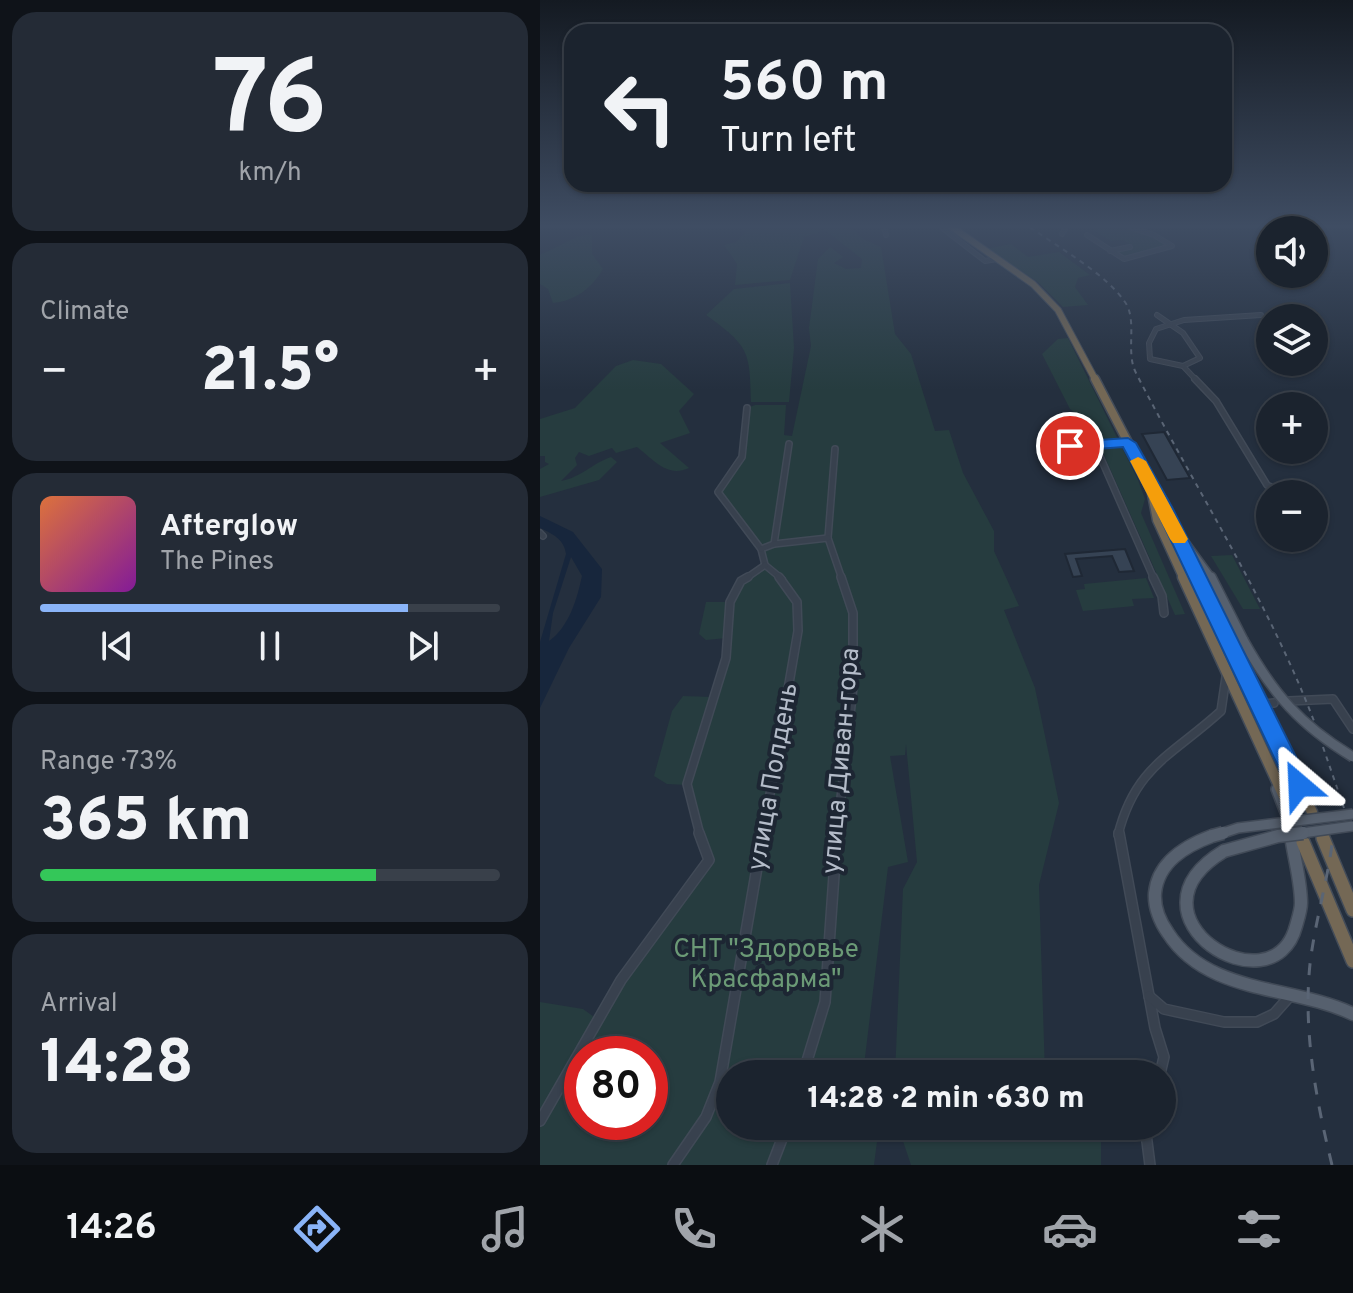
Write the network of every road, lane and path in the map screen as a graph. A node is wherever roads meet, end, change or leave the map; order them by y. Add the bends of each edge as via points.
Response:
1 (1029, 281) edge
2 (1157, 315) dead end
3 (1256, 315) edge
4 (1170, 323) junction
5 (1183, 366) junction
6 (747, 408) dead end
7 (1128, 443) junction
8 (789, 444) dead end
9 (1093, 445) junction
10 (1051, 448) dead end
11 (835, 449) dead end
12 (1264, 480) edge
13 (1150, 486) junction
14 (1171, 523) junction
15 (828, 538) junction
16 (774, 544) junction
17 (761, 549) junction
18 (765, 565) junction
19 (1164, 613) dead end
20 (1226, 673) junction
21 (1289, 701) dead end
22 (1274, 703) dead end
23 (1260, 704) junction
24 (1353, 729) edge
25 (1353, 757) edge
26 (1312, 812) dead end
27 (1353, 814) edge
28 (1289, 815) dead end
29 (1353, 826) edge
30 (1323, 838) dead end
31 (1298, 842) joint
32 (1353, 910) edge
33 (1353, 961) edge
34 (1292, 993) junction
35 (1149, 996) junction
36 (1353, 1014) edge
37 (807, 1060) edge
38 (1165, 1060) edge
39 (540, 1121) edge
40 (782, 1140) edge
41 (1147, 1140) edge
42 (673, 1165) edge
43 (772, 1165) edge
44 (1150, 1165) edge

1 - 7 highway via 1058,310
2 - 4 street
3 - 4 street
4 - 5 street via 1200,358
4 - 5 street via 1152,335 1150,359
5 - 12 street via 1216,401
6 - 17 street, улица Полдень via 742,457 718,492
7 - 9 street
7 - 13 highway
8 - 16 street
9 - 10 street
9 - 19 street via 1162,596
11 - 15 street, улица Диван-гора
13 - 14 highway
13 - 20 highway via 1157,520
14 - 23 highway
14 - 25 main road, bridge via 1215,582 1243,640 1288,711
15 - 16 street
15 - 37 street, улица Диван-гора via 853,613 853,687 825,1002
16 - 17 street
17 - 18 street, улица Полдень
18 - 39 street via 741,581 730,602 726,658 687,784 709,860 621,980
18 - 42 street, улица Полдень via 797,602 798,631 720,1082 706,1117
20 - 28 highway
20 - 35 street via 1221,711 1136,781 1122,810 1118,836
21 - 24 street via 1333,699
22 - 23 street
23 - 26 highway
27 - 34 main road, bridge via 1238,828 1185,846 1161,871 1155,895 1159,916 1182,953 1214,974
29 - 31 main road, bridge via 1278,836 1224,851 1200,867 1184,904 1190,926 1205,943 1245,962 1278,959 1291,946 1299,927
30 - 32 highway
31 - 33 highway
34 - 35 street via 1274,1014 1257,1022 1224,1022 1164,1009
34 - 36 main road via 1335,1002
35 - 38 street
40 - 43 street
41 - 44 street

